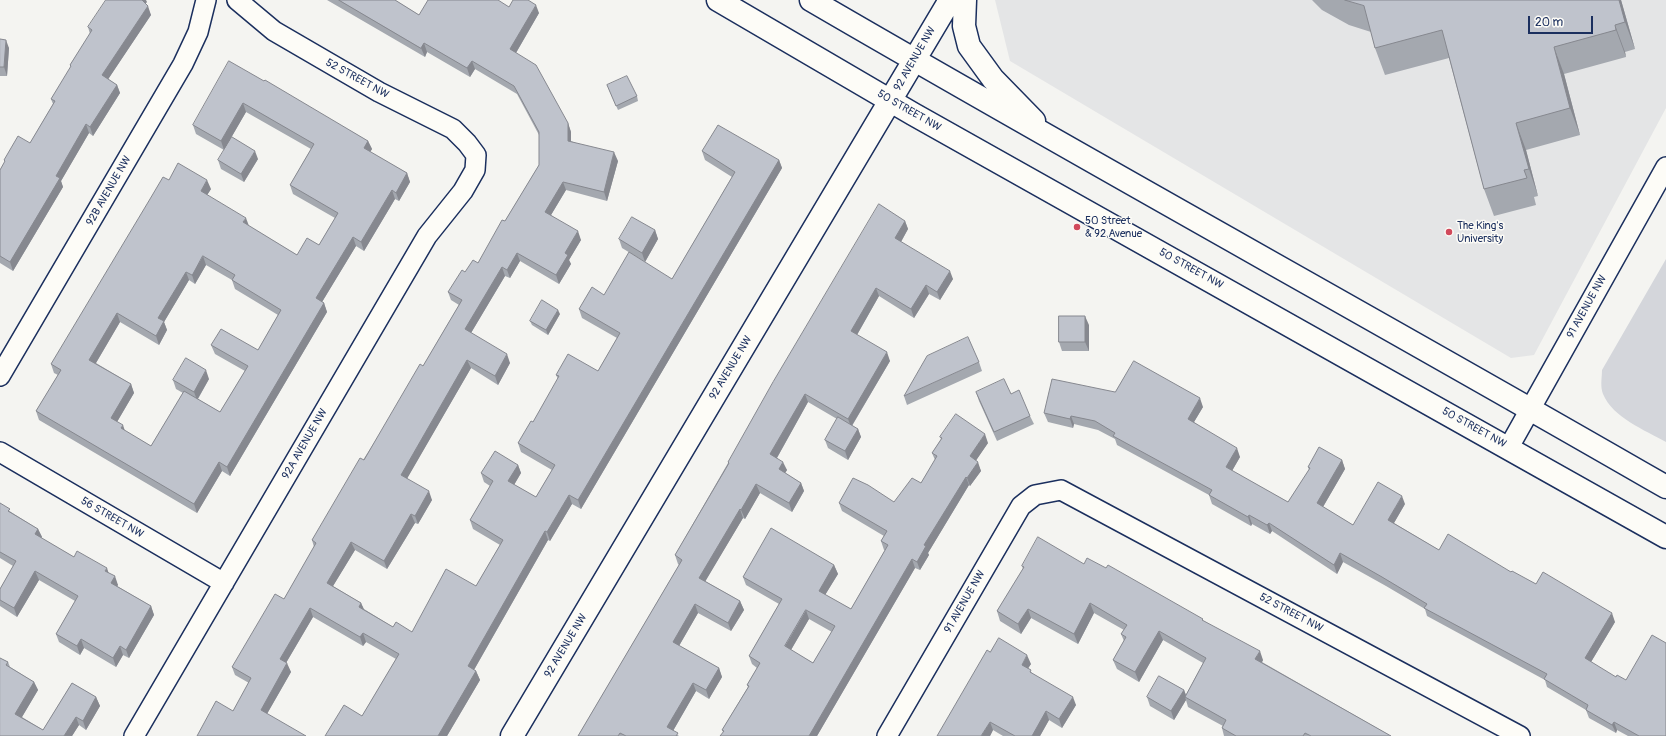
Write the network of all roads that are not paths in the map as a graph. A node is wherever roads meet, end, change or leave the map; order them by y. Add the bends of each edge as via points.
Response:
1 (206, 0) edge
2 (237, 0) edge
3 (718, 0) edge
4 (811, 0) edge
5 (950, 0) edge
6 (965, 0) edge
7 (914, 60) junction
8 (891, 101) junction
9 (1053, 140) junction
10 (476, 155) joint
11 (1666, 167) edge
12 (0, 376) edge
13 (1531, 409) junction
14 (1509, 447) junction
15 (0, 452) edge
16 (1666, 487) edge
17 (1061, 490) joint
18 (1666, 536) edge
19 (224, 583) junction
20 (134, 736) edge
21 (512, 736) edge
22 (887, 736) edge
23 (1520, 736) edge

1 - 12 street, 92B AVENUE NW via 198,32 183,64
2 - 10 street, 52 STREET NW via 274,31 378,92 453,129
3 - 8 main road, 50 STREET NW
4 - 7 main road
5 - 7 main road, 92 AVENUE NW
6 - 9 main road via 964,26 969,46 993,79
7 - 8 main road, 92 AVENUE NW
7 - 9 main road
8 - 14 main road, 50 STREET NW
8 - 21 main road, 92 AVENUE NW
9 - 13 main road
10 - 19 street, 92A AVENUE NW via 475,170 463,191 427,236
11 - 13 street, 91 AVENUE NW
13 - 14 street, 91 AVENUE NW
13 - 16 main road
14 - 18 main road, 50 STREET NW
15 - 19 street, 56 STREET NW
17 - 22 street, 91 AVENUE NW via 1035,495 1021,506
17 - 23 street, 52 STREET NW
19 - 20 street, 92A AVENUE NW

